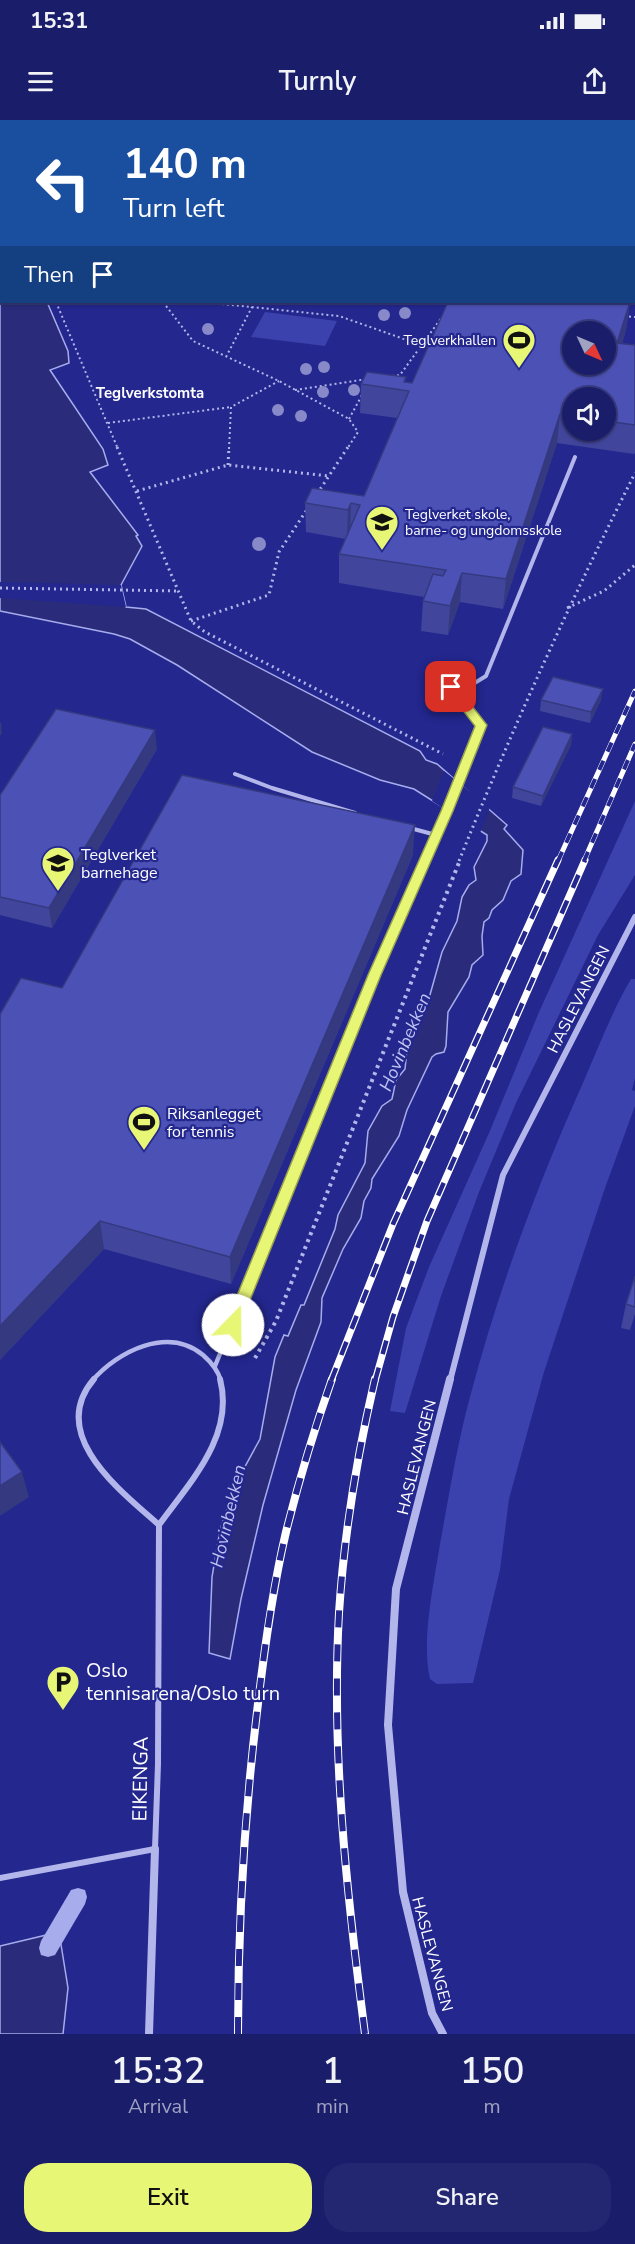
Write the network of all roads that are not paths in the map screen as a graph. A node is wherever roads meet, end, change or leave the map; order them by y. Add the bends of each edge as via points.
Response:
1 (575, 457) dead end
2 (235, 774) dead end
3 (358, 813) edge
4 (400, 826) edge
5 (436, 835) junction
6 (635, 918) edge
7 (215, 1366) junction
8 (159, 1525) junction
9 (155, 1849) junction
10 (0, 1878) edge
11 (149, 2034) edge
12 (443, 2034) edge

1 - 5 lane via 486,676 472,684 451,687 481,725
2 - 3 lane
4 - 5 lane
5 - 7 lane via 374,975
6 - 12 street, HASLEVANGEN via 503,1175 396,1589 388,1725 403,1892 432,2013
7 - 8 lane via 224,1387 225,1411 218,1435
7 - 8 lane via 181,1343 154,1343 134,1348 108,1363 94,1376 81,1398 78,1417 91,1458 111,1483
8 - 9 lane, EIKENGA
9 - 10 lane
9 - 11 street, EIKENGA

